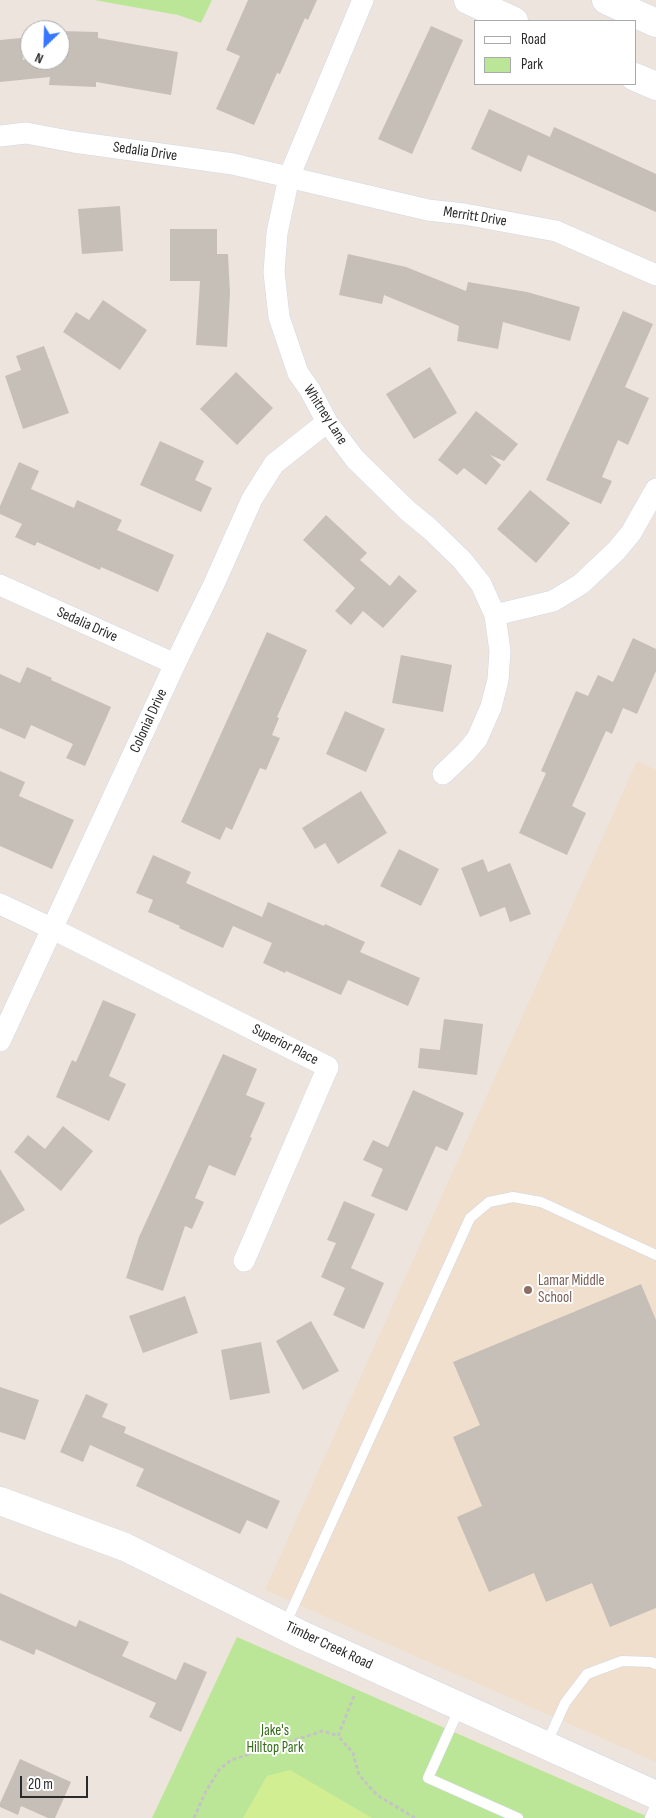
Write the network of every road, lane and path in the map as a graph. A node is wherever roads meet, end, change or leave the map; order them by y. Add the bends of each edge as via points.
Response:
1 (363, 0) edge
2 (468, 0) edge
3 (606, 0) edge
4 (512, 20) edge
5 (656, 23) edge
6 (636, 77) edge
7 (656, 86) edge
8 (0, 136) edge
9 (289, 177) junction
10 (656, 275) edge
11 (327, 422) junction
12 (656, 489) edge
13 (0, 585) edge
14 (495, 615) junction
15 (174, 664) junction
16 (443, 774) dead end
17 (0, 904) edge
18 (54, 928) junction
19 (0, 1042) edge
20 (656, 1255) edge
21 (244, 1261) dead end
22 (0, 1501) edge
23 (284, 1626) junction
24 (656, 1664) edge
25 (354, 1696) dead end
26 (460, 1706) junction
27 (338, 1736) junction
28 (546, 1746) junction
29 (656, 1795) edge
30 (656, 1804) edge
31 (194, 1818) edge
32 (416, 1818) edge
33 (518, 1818) edge
34 (650, 1818) edge

1 - 9 street, Whitney Lane
2 - 4 street
3 - 5 street
6 - 7 street
8 - 9 street, Sedalia Drive via 26,134 233,164
9 - 10 street, Merritt Drive via 428,210 556,231
9 - 11 street, Whitney Lane via 277,233 274,272 279,317 298,372
11 - 14 street, Whitney Lane via 355,459 462,560 481,584
11 - 15 street, Colonial Drive via 274,464 252,499
12 - 14 street via 631,533 581,584 553,600
13 - 15 street, Sedalia Drive
14 - 16 street, Whitney Lane via 500,651 498,680 491,706 477,739
15 - 18 street, Colonial Drive
17 - 18 street
18 - 19 street, Colonial Drive
18 - 21 street, Superior Place via 328,1067
20 - 23 lane via 541,1202 513,1197 489,1202 470,1218
22 - 23 street, Timber Creek Road via 125,1547
23 - 26 street, Timber Creek Road
24 - 28 lane via 622,1661 587,1674 565,1703
25 - 27 path
26 - 28 street, Timber Creek Road
26 - 33 lane via 428,1778
27 - 31 path via 323,1731 231,1760 219,1770
27 - 32 path via 353,1753 359,1775 377,1795
28 - 29 street, Timber Creek Road
30 - 34 lane

